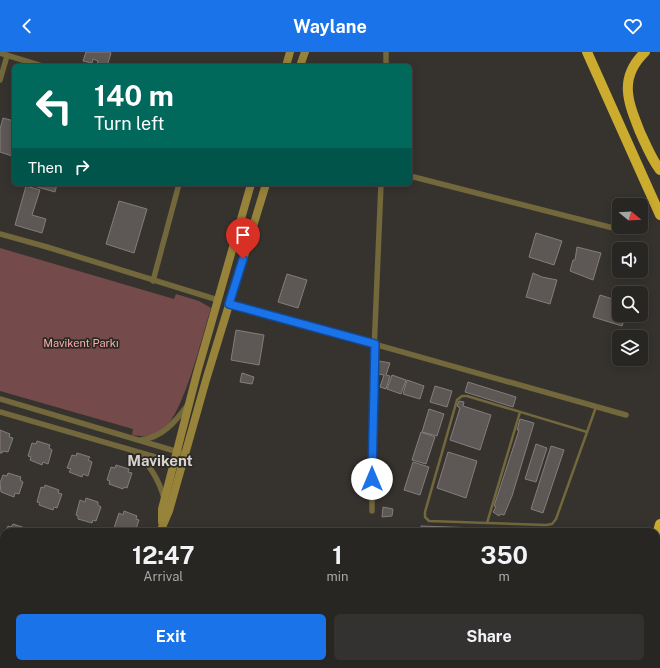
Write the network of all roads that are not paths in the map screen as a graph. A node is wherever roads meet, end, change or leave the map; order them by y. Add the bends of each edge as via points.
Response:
1 (290, 52) edge
2 (305, 52) edge
3 (386, 52) edge
4 (587, 52) edge
5 (645, 52) edge
6 (0, 53) edge
7 (7, 56) junction
8 (35, 64) edge
9 (287, 64) edge
10 (301, 64) edge
11 (386, 64) edge
12 (0, 80) edge
13 (660, 170) edge
14 (412, 177) edge
15 (178, 186) edge
16 (250, 186) edge
17 (265, 186) edge
18 (381, 186) edge
19 (660, 215) edge
20 (612, 228) edge
21 (0, 234) edge
22 (153, 281) junction
23 (218, 300) junction
24 (229, 304) junction
25 (375, 344) junction
26 (0, 399) edge
27 (190, 402) junction
28 (596, 407) junction
29 (0, 412) edge
30 (520, 412) junction
31 (626, 415) dead end
32 (587, 432) junction
33 (139, 440) junction
34 (134, 451) junction
35 (181, 452) junction
36 (178, 463) junction
37 (164, 499) junction
38 (372, 511) dead end
39 (162, 523) junction
40 (487, 523) junction
41 (161, 528) edge

1 - 9 main road
2 - 10 main road
3 - 11 street
4 - 19 highway
5 - 13 highway via 632,69 627,86 628,102 652,160
6 - 7 street
7 - 8 street
7 - 12 street
14 - 20 street
15 - 22 street
16 - 23 main road
17 - 24 main road
18 - 25 street
21 - 22 street
22 - 23 street
23 - 27 main road
24 - 25 street
24 - 35 main road
25 - 28 street
25 - 38 street
26 - 33 street
27 - 33 street via 166,430
27 - 35 main road
28 - 31 street
28 - 32 lane
29 - 34 street
30 - 32 lane
30 - 40 lane
30 - 40 lane via 467,396 459,398 425,512 425,517 429,521
32 - 40 lane via 554,522 546,526
33 - 35 street
34 - 36 street
34 - 37 street via 156,476
35 - 36 main road
36 - 37 main road
36 - 39 main road via 169,510
37 - 39 main road
39 - 41 main road

